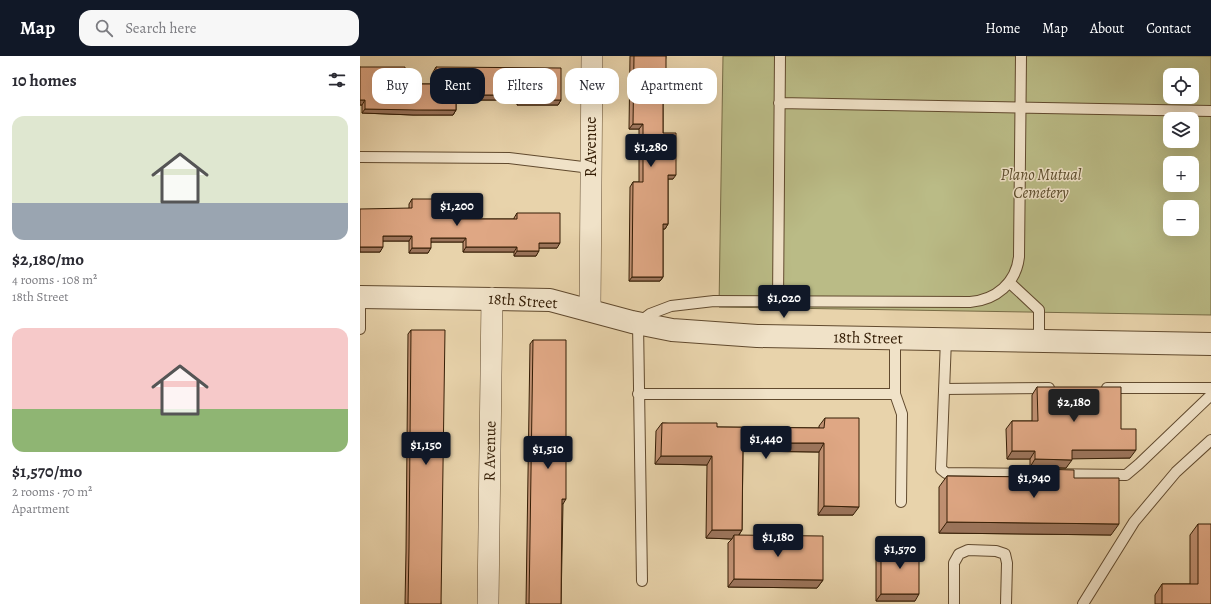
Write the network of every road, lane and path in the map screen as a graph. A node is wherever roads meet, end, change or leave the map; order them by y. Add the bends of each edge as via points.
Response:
1 (592, 56) edge
2 (780, 56) edge
3 (1021, 56) edge
4 (779, 103) junction
5 (1021, 108) junction
6 (1211, 111) edge
7 (360, 157) edge
8 (591, 168) junction
9 (1009, 282) junction
10 (360, 297) edge
11 (492, 298) junction
12 (778, 301) junction
13 (590, 310) junction
14 (638, 323) junction
15 (360, 329) edge
16 (895, 338) junction
17 (946, 339) junction
18 (1039, 341) junction
19 (1211, 344) edge
20 (1062, 388) edge
21 (1093, 388) edge
22 (1211, 388) edge
23 (944, 389) junction
24 (638, 394) junction
25 (895, 394) junction
26 (1211, 396) edge
27 (1211, 440) edge
28 (901, 502) dead end
29 (642, 581) dead end
30 (488, 604) edge
31 (954, 604) edge
32 (1006, 604) edge
33 (1083, 604) edge

1 - 8 street, R Avenue
2 - 4 lane
3 - 5 lane
4 - 5 lane
4 - 12 lane
5 - 6 lane
5 - 9 lane via 1019,257 1016,272
7 - 8 lane via 509,158
8 - 13 street, R Avenue
9 - 12 lane via 998,293 981,301
9 - 18 lane via 1039,310
10 - 11 street, 18th Street
10 - 15 lane
11 - 13 street, 18th Street via 550,300
11 - 30 street, R Avenue
12 - 14 lane via 714,301 671,306 650,314
13 - 14 street, 18th Street
14 - 16 street, 18th Street via 672,330 715,333
14 - 24 lane
16 - 17 street, 18th Street
16 - 25 lane
17 - 18 street, 18th Street
17 - 23 lane
18 - 19 street, 18th Street
20 - 23 lane
21 - 22 lane
23 - 26 lane via 941,469 946,473 1126,475
24 - 25 lane
24 - 29 lane
25 - 28 lane via 902,414
27 - 33 lane via 1176,472 1134,522
31 - 32 lane via 954,564 959,554 968,550 996,551 1004,554 1007,563

